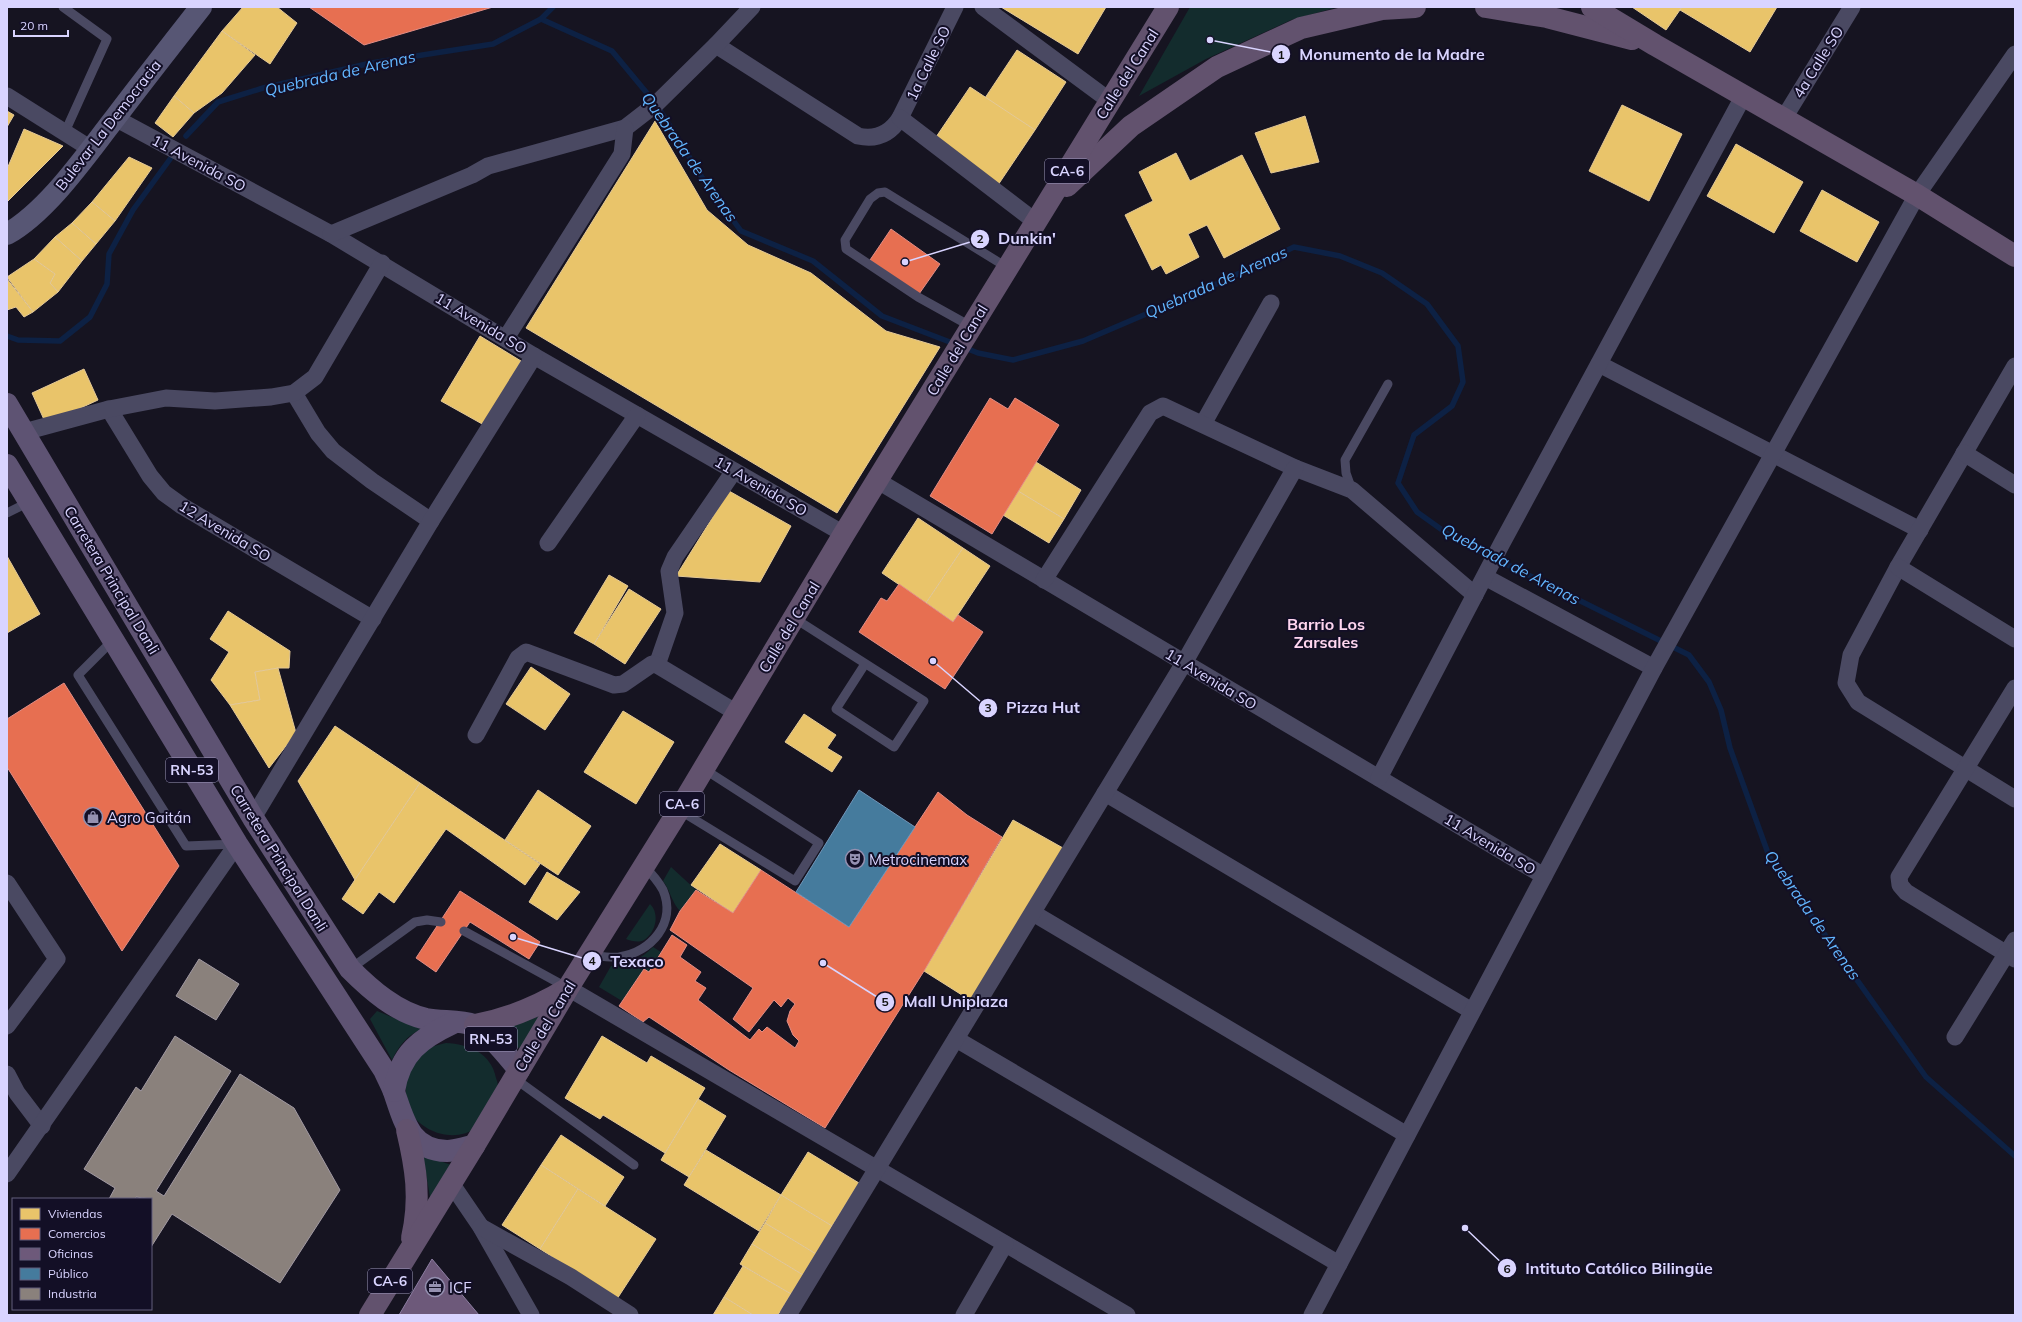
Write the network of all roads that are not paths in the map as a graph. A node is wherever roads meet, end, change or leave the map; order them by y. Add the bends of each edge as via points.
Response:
1 (63, 7) edge
2 (201, 7) edge
3 (752, 7) edge
4 (955, 7) edge
5 (983, 7) edge
6 (1168, 7) edge
7 (1415, 7) edge
8 (1486, 7) edge
9 (1592, 7) edge
10 (1852, 7) edge
11 (716, 45) junction
12 (1655, 45) junction
13 (2015, 54) edge
14 (1744, 95) junction
15 (7, 96) edge
16 (1110, 101) junction
17 (115, 118) junction
18 (900, 118) junction
19 (1784, 118) junction
20 (625, 128) junction
21 (65, 132) junction
22 (92, 148) junction
23 (1917, 195) junction
24 (1041, 213) junction
25 (7, 234) edge
26 (331, 234) junction
27 (2015, 256) edge
28 (382, 263) junction
29 (1008, 268) junction
30 (1271, 302) dead end
31 (969, 331) junction
32 (506, 338) junction
33 (534, 356) junction
34 (1599, 364) junction
35 (2015, 366) edge
36 (1388, 384) dead end
37 (294, 393) junction
38 (7, 404) edge
39 (109, 409) junction
40 (637, 415) junction
41 (1203, 424) junction
42 (24, 432) junction
43 (1964, 453) junction
44 (1773, 454) junction
45 (7, 465) edge
46 (1295, 468) junction
47 (734, 471) junction
48 (878, 482) junction
49 (2015, 485) edge
50 (1352, 490) junction
51 (29, 502) junction
52 (7, 513) edge
53 (431, 522) junction
54 (1920, 530) junction
55 (844, 534) junction
56 (548, 543) dead end
57 (1898, 567) junction
58 (1488, 570) junction
59 (1044, 580) junction
60 (1475, 594) junction
61 (794, 618) junction
62 (373, 619) junction
63 (2015, 639) edge
64 (113, 640) junction
65 (1656, 662) junction
66 (1184, 663) junction
67 (865, 664) junction
68 (657, 665) junction
69 (2015, 688) edge
70 (737, 713) junction
71 (476, 735) dead end
72 (1965, 768) junction
73 (704, 769) junction
74 (1379, 778) junction
75 (1105, 793) junction
76 (2015, 799) edge
77 (679, 810) junction
78 (252, 818) junction
79 (237, 844) junction
80 (644, 866) junction
81 (1544, 876) junction
82 (7, 883) edge
83 (1032, 913) junction
84 (440, 922) dead end
85 (464, 931) dead end
86 (2012, 951) edge
87 (589, 955) junction
88 (350, 969) junction
89 (568, 988) junction
90 (1472, 1011) junction
91 (453, 1023) junction
92 (475, 1025) junction
93 (7, 1026) edge
94 (1955, 1036) dead end
95 (956, 1039) junction
96 (7, 1074) edge
97 (517, 1074) junction
98 (394, 1091) junction
99 (42, 1126) junction
100 (407, 1130) junction
101 (1407, 1135) junction
102 (474, 1146) junction
103 (634, 1165) dead end
104 (877, 1169) junction
105 (7, 1174) edge
106 (451, 1183) junction
107 (481, 1227) junction
108 (1005, 1244) junction
109 (410, 1247) junction
110 (1339, 1264) junction
111 (370, 1315) edge
112 (531, 1315) edge
113 (630, 1315) edge
114 (788, 1315) edge
115 (964, 1315) edge
116 (1127, 1315) edge
117 (1312, 1315) edge

1 - 21 lane via 107,39
2 - 17 main road, Bulevar La Democracia
3 - 11 street
4 - 18 street, 1a Calle SO
5 - 16 street
6 - 16 highway, Calle del Canal / CA-6
7 - 24 highway via 1382,9 1301,28 1217,67 1131,126
8 - 12 highway via 1547,17
9 - 12 highway
10 - 19 street, 4a Calle SO
11 - 18 street, 1a Calle SO via 858,136 874,138 882,135
11 - 20 street via 656,104
12 - 14 highway
13 - 23 street
14 - 19 highway
14 - 34 street
15 - 21 street
16 - 24 highway, Calle del Canal / CA-6
17 - 22 main road, Bulevar La Democracia
17 - 26 street, 11 Avenida SO
18 - 24 street
19 - 23 highway
20 - 26 street via 488,166
20 - 32 street via 622,154
21 - 22 street
22 - 25 main road, Bulevar La Democracia via 54,193 19,227
23 - 27 highway
23 - 44 street
24 - 29 highway, Calle del Canal / CA-6
26 - 28 street, 11 Avenida SO
28 - 32 street, 11 Avenida SO
28 - 37 street via 315,377
29 - 31 highway, Calle del Canal / CA-6
29 - 31 lane via 885,192 878,193 870,199 845,240 846,249
30 - 41 street
31 - 48 highway, Calle del Canal / CA-6
32 - 33 street, 11 Avenida SO
33 - 40 street, 11 Avenida SO
33 - 53 street
34 - 44 street
34 - 58 street
35 - 43 street
36 - 50 lane via 1345,460
37 - 39 street via 215,401 166,398
37 - 53 street via 318,433 333,451
38 - 42 main road, Carretera Principal Danli / RN-53
39 - 42 street
39 - 62 street, 12 Avenida SO via 150,476 164,493
40 - 47 street, 11 Avenida SO
40 - 56 street
41 - 46 street
41 - 59 street via 1162,406 1150,413
42 - 78 main road, Carretera Principal Danli / RN-53
43 - 49 street
43 - 54 street
44 - 54 street
44 - 65 street
45 - 51 main road, Carretera Principal Danli / RN-53
46 - 50 street
46 - 66 street
47 - 55 street, 11 Avenida SO
47 - 68 street via 675,557 669,571 675,613
48 - 55 highway, Calle del Canal / CA-6
48 - 59 street, 11 Avenida SO
50 - 60 street
51 - 52 lane
51 - 64 main road, Carretera Principal Danli / RN-53
53 - 62 street
54 - 57 street
55 - 61 highway, Calle del Canal / CA-6
57 - 63 street
57 - 72 street via 1851,655 1846,683 1858,702
58 - 60 street
58 - 65 street
59 - 66 street, 11 Avenida SO
60 - 74 street
61 - 67 lane
61 - 70 highway, Calle del Canal / CA-6
62 - 78 street
64 - 79 main road, Carretera Principal Danli / RN-53
64 - 79 lane via 78,675 186,846
65 - 81 street
66 - 74 street, 11 Avenida SO
66 - 75 street
67 - 67 lane via 924,702 894,746 836,709
68 - 70 street
68 - 71 street via 652,664 622,684 614,685 526,652 518,658
69 - 72 street
70 - 73 highway, Calle del Canal / CA-6
72 - 76 street
72 - 86 street via 1899,877 1900,885 1906,892
73 - 77 highway, Calle del Canal / CA-6
73 - 77 lane via 820,843 795,881
74 - 81 street, 11 Avenida SO
75 - 83 street
75 - 90 street
77 - 80 highway, Calle del Canal / CA-6
78 - 88 main road, Carretera Principal Danli / RN-53
79 - 98 main road, Carretera Principal Danli / RN-53 via 384,1070
79 - 99 street
80 - 87 highway, Calle del Canal / CA-6
80 - 87 lane via 655,877 666,900 665,921 656,939 641,949 620,957
81 - 90 street
82 - 93 street via 57,959
83 - 95 street
83 - 101 street
84 - 88 lane via 415,922
85 - 89 lane
86 - 94 street
87 - 89 highway, Calle del Canal / CA-6
88 - 91 main road, Carretera Principal Danli / RN-53 via 381,997 402,1010 425,1019
89 - 92 highway via 520,1012
89 - 97 highway, Calle del Canal / CA-6
89 - 104 street
90 - 101 street
91 - 92 main road, Carretera Principal Danli / RN-53
91 - 98 main road via 433,1032 413,1048 401,1064
92 - 97 main road, RN-53 via 499,1048
95 - 104 street
95 - 110 street
96 - 99 street via 17,1093
97 - 102 highway, Calle del Canal / CA-6
97 - 103 lane
98 - 100 main road, Carretera Principal Danli / RN-53
99 - 105 street
100 - 102 main road via 431,1149 448,1151
100 - 109 highway via 416,1164 418,1192 416,1220
101 - 110 street
102 - 106 highway, Calle del Canal / CA-6
104 - 108 street
104 - 114 street
106 - 107 street
106 - 109 highway, Calle del Canal / CA-6
107 - 112 street
107 - 113 street via 571,1277
108 - 115 street
108 - 116 street
109 - 111 highway, CA-6
110 - 117 street

